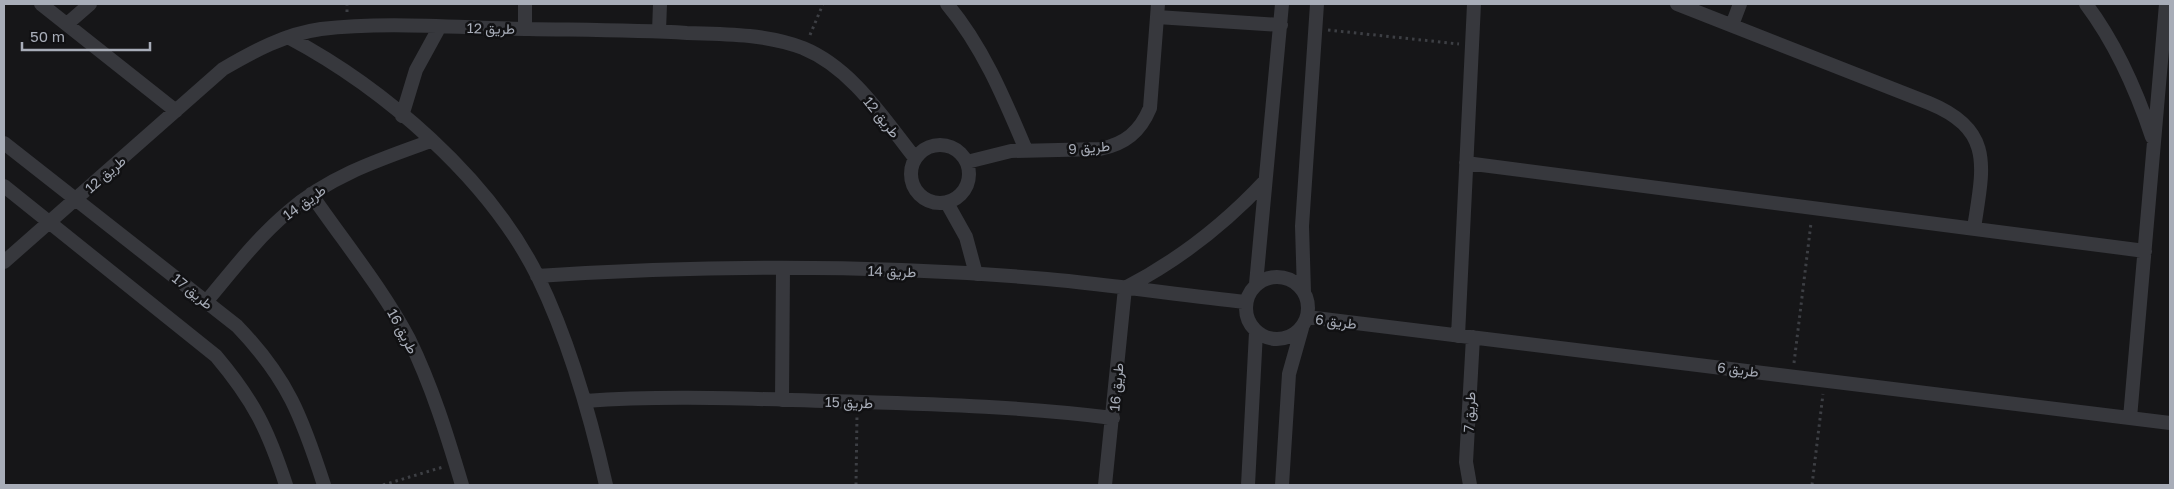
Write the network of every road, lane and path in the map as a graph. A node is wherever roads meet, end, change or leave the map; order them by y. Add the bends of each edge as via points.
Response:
1 (41, 4) edge
2 (90, 4) edge
3 (525, 4) edge
4 (660, 4) edge
5 (823, 4) edge
6 (948, 4) edge
7 (1282, 4) edge
8 (1317, 4) edge
9 (1474, 4) edge
10 (1677, 4) edge
11 (1740, 4) edge
12 (2086, 4) edge
13 (2166, 4) edge
14 (1158, 10) edge
15 (67, 24) junction
16 (1280, 25) junction
17 (1732, 25) junction
18 (439, 28) junction
19 (525, 29) junction
20 (1315, 29) junction
21 (659, 31) junction
22 (288, 37) junction
23 (1472, 45) junction
24 (804, 49) junction
25 (176, 111) junction
26 (402, 116) junction
27 (431, 141) junction
28 (2154, 142) junction
29 (4, 143) edge
30 (1026, 150) junction
31 (915, 158) junction
32 (967, 162) junction
33 (1466, 164) junction
34 (1265, 181) junction
35 (4, 186) edge
36 (311, 194) junction
37 (77, 199) junction
38 (947, 203) junction
39 (1813, 207) junction
40 (50, 221) junction
41 (1974, 228) junction
42 (2145, 251) junction
43 (4, 262) edge
44 (783, 268) junction
45 (976, 274) junction
46 (537, 276) junction
47 (1256, 284) junction
48 (1125, 288) junction
49 (1304, 292) junction
50 (206, 302) junction
51 (1246, 302) junction
52 (1305, 321) junction
53 (1256, 332) junction
54 (1458, 336) junction
55 (1473, 338) junction
56 (1792, 376) junction
57 (1825, 380) junction
58 (782, 400) junction
59 (585, 401) junction
60 (857, 402) junction
61 (1113, 418) junction
62 (2130, 418) junction
63 (2170, 423) edge
64 (455, 463) junction
65 (286, 485) edge
66 (324, 485) edge
67 (383, 485) edge
68 (462, 485) edge
69 (606, 485) edge
70 (856, 485) edge
71 (1105, 485) edge
72 (1248, 485) edge
73 (1282, 485) edge
74 (1470, 485) edge
75 (1812, 485) edge

1 - 15 street
2 - 15 street
3 - 19 street
4 - 21 street
5 - 24 path
6 - 30 street via 986,60
7 - 16 street
8 - 20 street
9 - 23 street
10 - 17 street
11 - 17 street
12 - 28 street via 2122,60
13 - 28 street
14 - 16 street
14 - 30 street, طريق 9 via 1152,94 1145,121 1137,132 1114,147
15 - 25 street
16 - 34 street
17 - 41 street via 1948,110 1965,124 1977,142 1982,163
18 - 19 street, طريق 12
18 - 22 street, طريق 12 via 346,27
18 - 26 street via 416,70
19 - 21 street, طريق 12
20 - 23 path
20 - 49 street via 1301,242
21 - 24 street, طريق 12 via 770,38
22 - 25 street, طريق 12 via 255,50 223,70
22 - 26 street via 348,72
23 - 33 street
24 - 31 street, طريق 12 via 833,66 858,87
25 - 37 street, طريق 12
26 - 27 street
27 - 36 street, طريق 14 via 362,166
27 - 46 street via 490,204
28 - 42 street
29 - 37 street, طريق 17
30 - 32 street, طريق 9 via 996,153
31 - 32 street via 929,147 938,145 955,149
31 - 38 street via 910,177 919,195 932,202
32 - 38 street via 968,182 960,196
33 - 39 street
33 - 54 street
34 - 47 street
34 - 48 street via 1214,231 1164,267
35 - 40 street
36 - 50 street, طريق 14 via 270,229
36 - 64 street, طريق 16 via 385,298 408,338 428,380
37 - 40 street, طريق 12
37 - 50 street, طريق 17
38 - 45 street via 966,237
39 - 41 street
39 - 56 path
40 - 43 street, طريق 12
40 - 65 street via 216,356 241,385 261,417
41 - 42 street
42 - 62 street
44 - 45 street, طريق 14
44 - 46 street, طريق 14
44 - 58 street
45 - 48 street, طريق 14
46 - 59 street via 555,315
47 - 49 street via 1278,277 1293,282
47 - 51 street
48 - 51 street, طريق 14
48 - 61 street, طريق 16
49 - 52 street via 1307,300
50 - 66 street, طريق 17 via 237,326 280,377 302,421
51 - 53 street via 1247,318
52 - 53 street via 1292,335 1278,339
52 - 54 street, طريق 6
52 - 73 street via 1289,374
53 - 72 street
54 - 55 street, طريق 6
55 - 56 street, طريق 6
55 - 74 street, طريق 7 via 1466,462
56 - 57 street, طريق 6
57 - 62 street, طريق 6
57 - 75 path
58 - 59 street, طريق 15 via 664,398
58 - 60 street, طريق 15
59 - 69 street
60 - 61 street, طريق 15 via 1015,407
60 - 70 path
61 - 71 street, طريق 16
62 - 63 street, طريق 6
64 - 67 path
64 - 68 street, طريق 16

